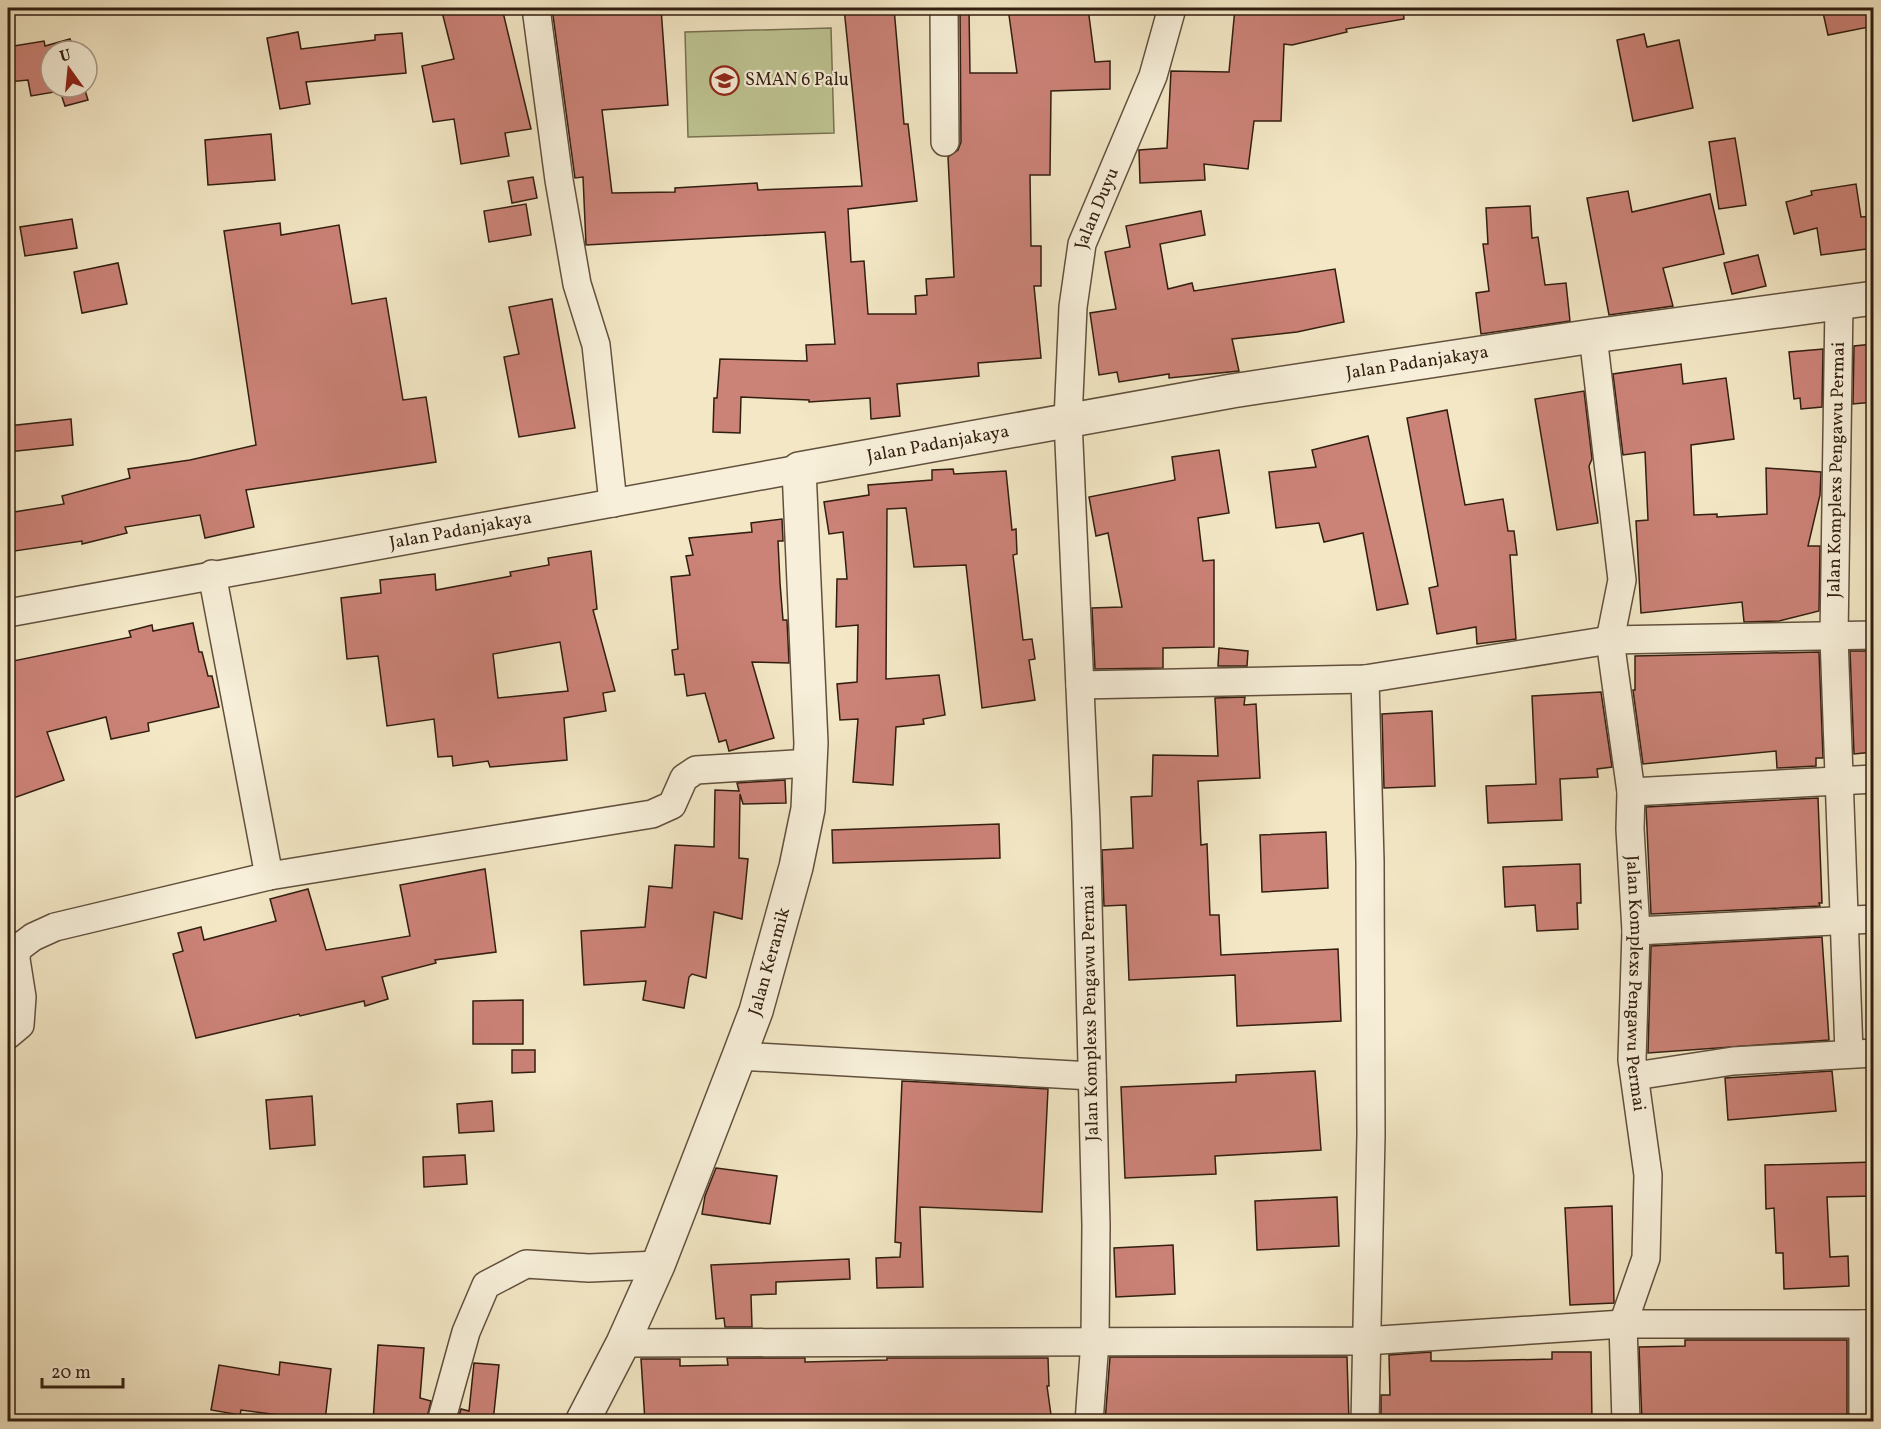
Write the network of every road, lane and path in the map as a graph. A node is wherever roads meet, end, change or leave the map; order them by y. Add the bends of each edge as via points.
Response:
1 (536, 8) edge
2 (944, 8) edge
3 (1172, 8) edge
4 (945, 142) dead end
5 (1874, 298) edge
6 (1839, 303) junction
7 (1593, 336) junction
8 (1068, 420) junction
9 (799, 469) junction
10 (613, 503) junction
11 (212, 574) junction
12 (8, 613) edge
13 (1874, 635) edge
14 (1834, 637) junction
15 (1610, 640) junction
16 (1365, 679) junction
17 (1080, 685) junction
18 (810, 763) junction
19 (1874, 779) edge
20 (1841, 782) junction
21 (1631, 792) junction
22 (269, 876) junction
23 (1874, 919) edge
24 (1843, 921) junction
25 (1636, 931) junction
26 (8, 1035) edge
27 (1861, 1053) edge
28 (739, 1056) junction
29 (1092, 1076) junction
30 (1635, 1076) junction
31 (658, 1265) junction
32 (1623, 1324) junction
33 (1868, 1324) edge
34 (1095, 1341) junction
35 (1365, 1341) junction
36 (623, 1343) junction
37 (441, 1422) edge
38 (582, 1422) edge
39 (1089, 1422) edge
40 (1365, 1422) edge
41 (1626, 1422) edge
42 (1863, 1422) edge

1 - 10 street via 577,284 596,345
2 - 4 street
3 - 8 street, Jalan Duyu via 1153,76 1082,244
5 - 6 street, Jalan Padanjakaya
6 - 7 street, Jalan Padanjakaya
6 - 14 street, Jalan Komplexs Pengawu Permai
7 - 8 street, Jalan Padanjakaya
7 - 15 street, Jalan Komplexs Pengawu Permai via 1622,580
8 - 9 street, Jalan Padanjakaya
8 - 17 street, Jalan Komplexs Pengawu Permai
9 - 10 street, Jalan Padanjakaya
9 - 18 street, Jalan Keramik
10 - 11 street, Jalan Padanjakaya
11 - 12 street, Jalan Padanjakaya
11 - 22 street
13 - 14 street
14 - 15 street
14 - 20 street, Jalan Komplexs Pengawu Permai
15 - 16 street
15 - 21 street, Jalan Komplexs Pengawu Permai
16 - 17 street
16 - 35 street via 1371,1076
17 - 29 street, Jalan Komplexs Pengawu Permai
18 - 22 street via 696,770 684,778 672,805 652,814
18 - 28 street, Jalan Keramik via 808,810 796,867 756,1011
19 - 20 street
20 - 21 street
20 - 24 street, Jalan Komplexs Pengawu Permai
21 - 25 street, Jalan Komplexs Pengawu Permai
22 - 26 street via 55,927 24,942 16,954 22,997 20,1025
23 - 24 street
24 - 25 street
24 - 27 street, Jalan Komplexs Pengawu Permai
25 - 30 street, Jalan Komplexs Pengawu Permai via 1632,1060
27 - 30 street via 1832,1058 1733,1061
28 - 29 street
28 - 31 street, Jalan Keramik
29 - 34 street, Jalan Komplexs Pengawu Permai
30 - 32 street, Jalan Komplexs Pengawu Permai via 1648,1175 1646,1258
31 - 36 street, Jalan Keramik
31 - 37 street via 589,1268 526,1264 486,1285 466,1332
32 - 33 street
32 - 35 street
32 - 41 street, Jalan Komplexs Pengawu Permai
33 - 42 street
34 - 35 street
34 - 36 street
34 - 39 street, Jalan Komplexs Pengawu Permai
35 - 40 street
36 - 38 street, Jalan Keramik

